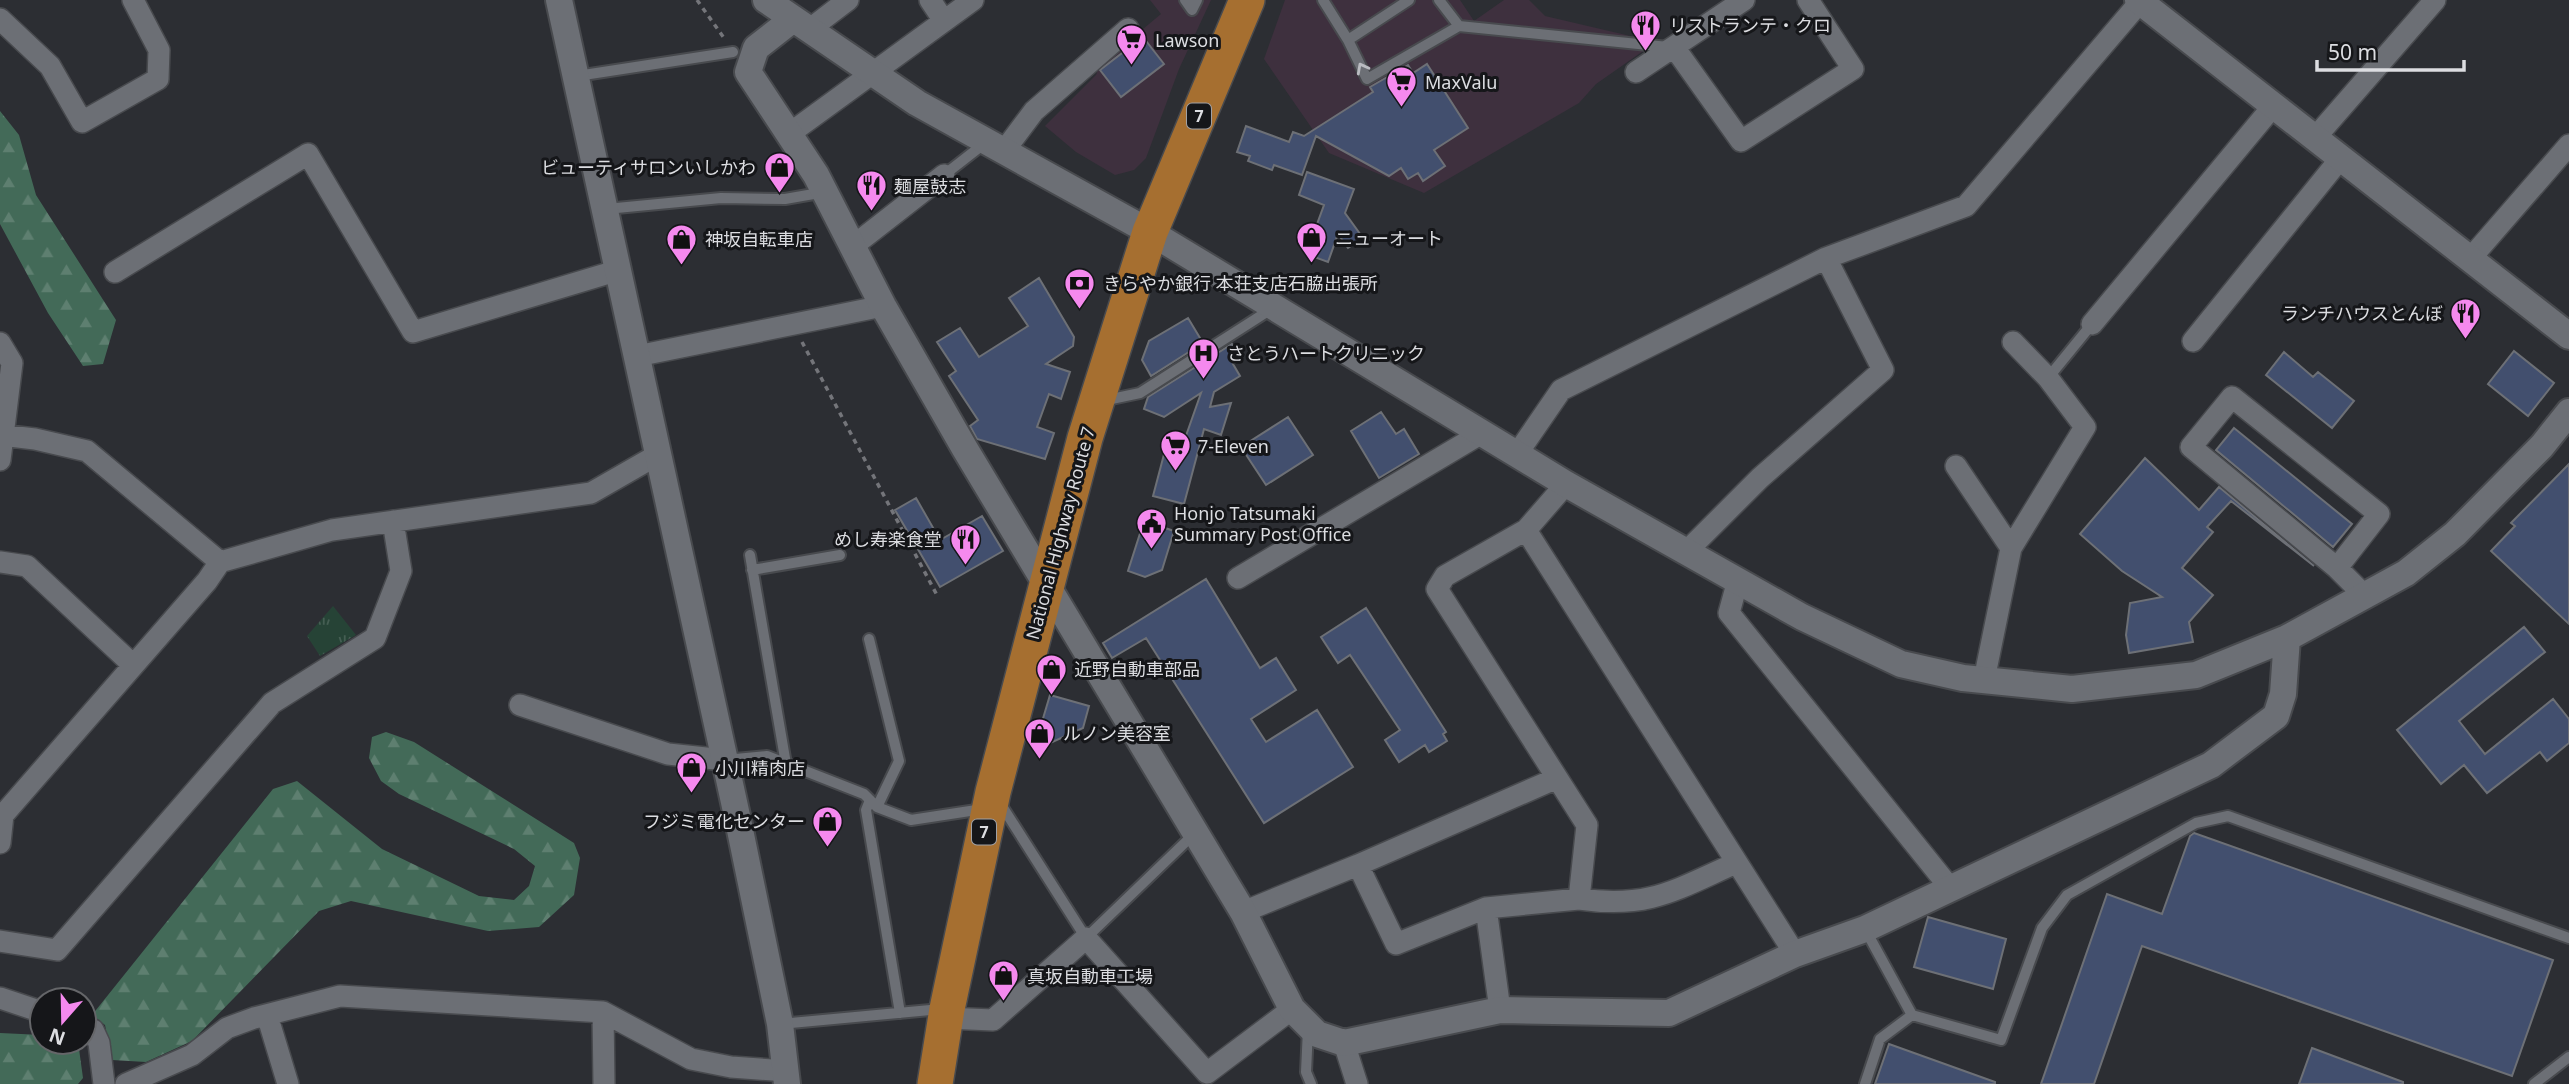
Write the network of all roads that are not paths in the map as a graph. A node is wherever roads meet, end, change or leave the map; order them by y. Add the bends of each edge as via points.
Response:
1 (133, 0) edge
2 (559, 0) edge
3 (766, 0) edge
4 (848, 0) edge
5 (930, 0) edge
6 (973, 0) edge
7 (1185, 0) edge
8 (1197, 0) edge
9 (1247, 0) edge
10 (1322, 0) edge
11 (1409, 0) edge
12 (1439, 0) edge
13 (1744, 0) edge
14 (1808, 0) edge
15 (2435, 0) edge
16 (2148, 3) edge
17 (0, 19) edge
18 (944, 21) junction
19 (801, 24) junction
20 (1459, 26) junction
21 (1128, 29) dead end
22 (1348, 40) junction
23 (1674, 47) junction
24 (733, 52) road end
25 (1636, 72) dead end
26 (873, 75) junction
27 (577, 76) junction
28 (2274, 105) junction
29 (789, 134) junction
30 (2314, 139) junction
31 (2569, 145) edge
32 (996, 146) junction
33 (2340, 159) junction
34 (944, 175) joint
35 (825, 192) junction
36 (606, 209) junction
37 (1150, 232) junction
38 (853, 246) junction
39 (1826, 258) junction
40 (2470, 259) junction
41 (619, 270) junction
42 (115, 272) dead end
43 (883, 306) junction
44 (1273, 307) junction
45 (2092, 324) joint
46 (2569, 336) edge
47 (2193, 341) dead end
48 (2013, 342) dead end
49 (0, 344) edge
50 (637, 356) junction
51 (2048, 378) junction
52 (1096, 402) junction
53 (2569, 412) edge
54 (1482, 433) junction
55 (2, 435) edge
56 (659, 454) junction
57 (1517, 454) junction
58 (0, 460) edge
59 (1956, 466) dead end
60 (1566, 484) junction
61 (393, 521) junction
62 (1526, 530) junction
63 (2011, 548) junction
64 (1687, 551) junction
65 (750, 555) dead end
66 (840, 555) dead end
67 (0, 562) edge
68 (220, 562) junction
69 (2337, 568) junction
70 (752, 570) junction
71 (1238, 578) dead end
72 (1738, 580) junction
73 (1046, 583) junction
74 (2364, 596) junction
75 (2287, 638) junction
76 (869, 639) dead end
77 (132, 664) junction
78 (1984, 680) junction
79 (520, 705) dead end
80 (725, 760) junction
81 (786, 764) junction
82 (1555, 779) junction
83 (991, 800) junction
84 (873, 803) junction
85 (1, 815) edge
86 (1195, 833) junction
87 (0, 842) edge
88 (1736, 863) junction
89 (1359, 866) junction
90 (1951, 889) junction
91 (1579, 899) junction
92 (1486, 908) junction
93 (1243, 912) junction
94 (1865, 929) junction
95 (1086, 938) junction
96 (2569, 938) edge
97 (0, 942) edge
98 (1795, 954) junction
99 (0, 998) edge
100 (28, 1008) edge
101 (1500, 1010) junction
102 (603, 1012) junction
103 (900, 1013) junction
104 (946, 1014) junction
105 (267, 1015) junction
106 (1912, 1015) junction
107 (1300, 1017) junction
108 (780, 1024) junction
109 (98, 1041) edge
110 (1344, 1043) junction
111 (2569, 1057) edge
112 (787, 1078) edge
113 (104, 1084) edge
114 (126, 1084) edge
115 (288, 1084) edge
116 (604, 1084) edge
117 (935, 1084) edge
118 (1311, 1084) edge
119 (1357, 1084) edge
120 (1865, 1084) edge
121 (2534, 1084) edge

1 - 17 street via 159,50 158,79 82,122 50,66
2 - 27 street
3 - 19 street
4 - 19 street
5 - 18 street
6 - 18 street
7 - 8 lane via 1192,10
9 - 37 highway, National Highway Route 7 / 7
10 - 22 lane
11 - 22 lane
12 - 20 lane
13 - 23 street
14 - 23 street via 1853,69 1741,141
15 - 30 street
16 - 28 street
16 - 39 street via 1966,206
18 - 26 street
19 - 26 street
19 - 29 street via 756,48 748,72
20 -> 22 lane via 1367,79
20 - 23 lane
21 - 32 street
23 - 25 street
24 - 27 lane
26 - 29 street
26 - 32 street
27 - 36 street
28 - 30 street
28 - 45 street
29 - 35 street
30 - 33 street
31 - 40 street
32 - 34 lane
32 - 37 street
33 - 40 street
33 - 47 street
34 - 38 street
35 - 36 lane via 785,200 721,198
35 - 38 street
36 - 41 street
37 - 44 street
37 - 52 highway, National Highway Route 7 / 7
38 - 43 street
39 - 57 street via 1561,390
39 - 64 street via 1883,370 1760,478
40 - 46 street
41 - 42 street via 413,332 307,154
41 - 50 street
43 - 50 street
43 - 73 street
44 - 52 lane via 1140,393
44 - 54 street
45 - 51 lane
48 - 51 street
49 - 55 street via 12,362
50 - 56 street
51 - 63 street via 2085,427
52 - 73 highway, National Highway Route 7 / 7
53 - 74 street via 2455,534 2406,573
54 - 57 street
54 - 71 street
55 - 58 street
55 - 68 street via 87,451
56 - 61 street via 591,493
56 - 80 street
57 - 60 street
59 - 63 street
60 - 62 street
60 - 64 street
61 - 68 street via 332,530
61 - 97 street via 401,571 375,638 272,704 57,950
62 - 82 street via 1445,576 1437,589
62 - 88 street
63 - 78 street
64 - 72 street
65 - 70 lane
66 - 70 lane
67 - 77 street via 27,566
68 - 77 street
69 - 69 street via 2191,447 2232,397 2379,514
69 - 74 street
70 - 81 lane
72 - 78 street via 1802,617 1901,664
72 - 90 street via 1729,613
73 - 83 highway, National Highway Route 7 / 7
73 - 86 street
74 - 75 street
75 - 78 street via 2196,675 2072,689
75 - 90 street via 2283,694 2276,716 2211,765
76 - 84 lane via 900,761
77 - 85 street
79 - 80 street via 668,754
80 - 81 lane via 767,756
80 - 108 street
81 - 84 lane via 863,794
82 - 89 street
82 - 91 street via 1587,825
83 - 84 lane via 911,820
83 - 95 lane
83 - 104 highway, National Highway Route 7 / 7
84 - 103 lane via 866,810
85 - 87 street
86 - 93 street
86 - 95 lane
88 - 91 street via 1652,900 1615,904
88 - 98 street
89 - 92 street via 1396,943
89 - 93 street
90 - 94 street
91 - 92 street
92 - 101 street
93 - 107 street
94 - 98 street
94 - 106 lane
95 - 104 street via 993,1020
95 - 107 street via 1207,1073
96 - 106 lane via 2228,816 2196,823 2067,895 2042,928 2001,1041
98 - 101 street via 1669,1013
99 - 100 street
101 - 110 street
102 - 105 street via 340,996
102 - 112 street via 691,1059
102 - 116 street
103 - 104 lane
103 - 108 lane
104 - 117 highway, National Highway Route 7 / 7
105 - 114 street via 227,1028 192,1055
105 - 115 street
106 - 120 lane via 1880,1040
107 - 110 street via 1317,1034
107 - 118 lane
108 - 112 street
109 - 113 street
110 - 119 street
111 - 121 lane

